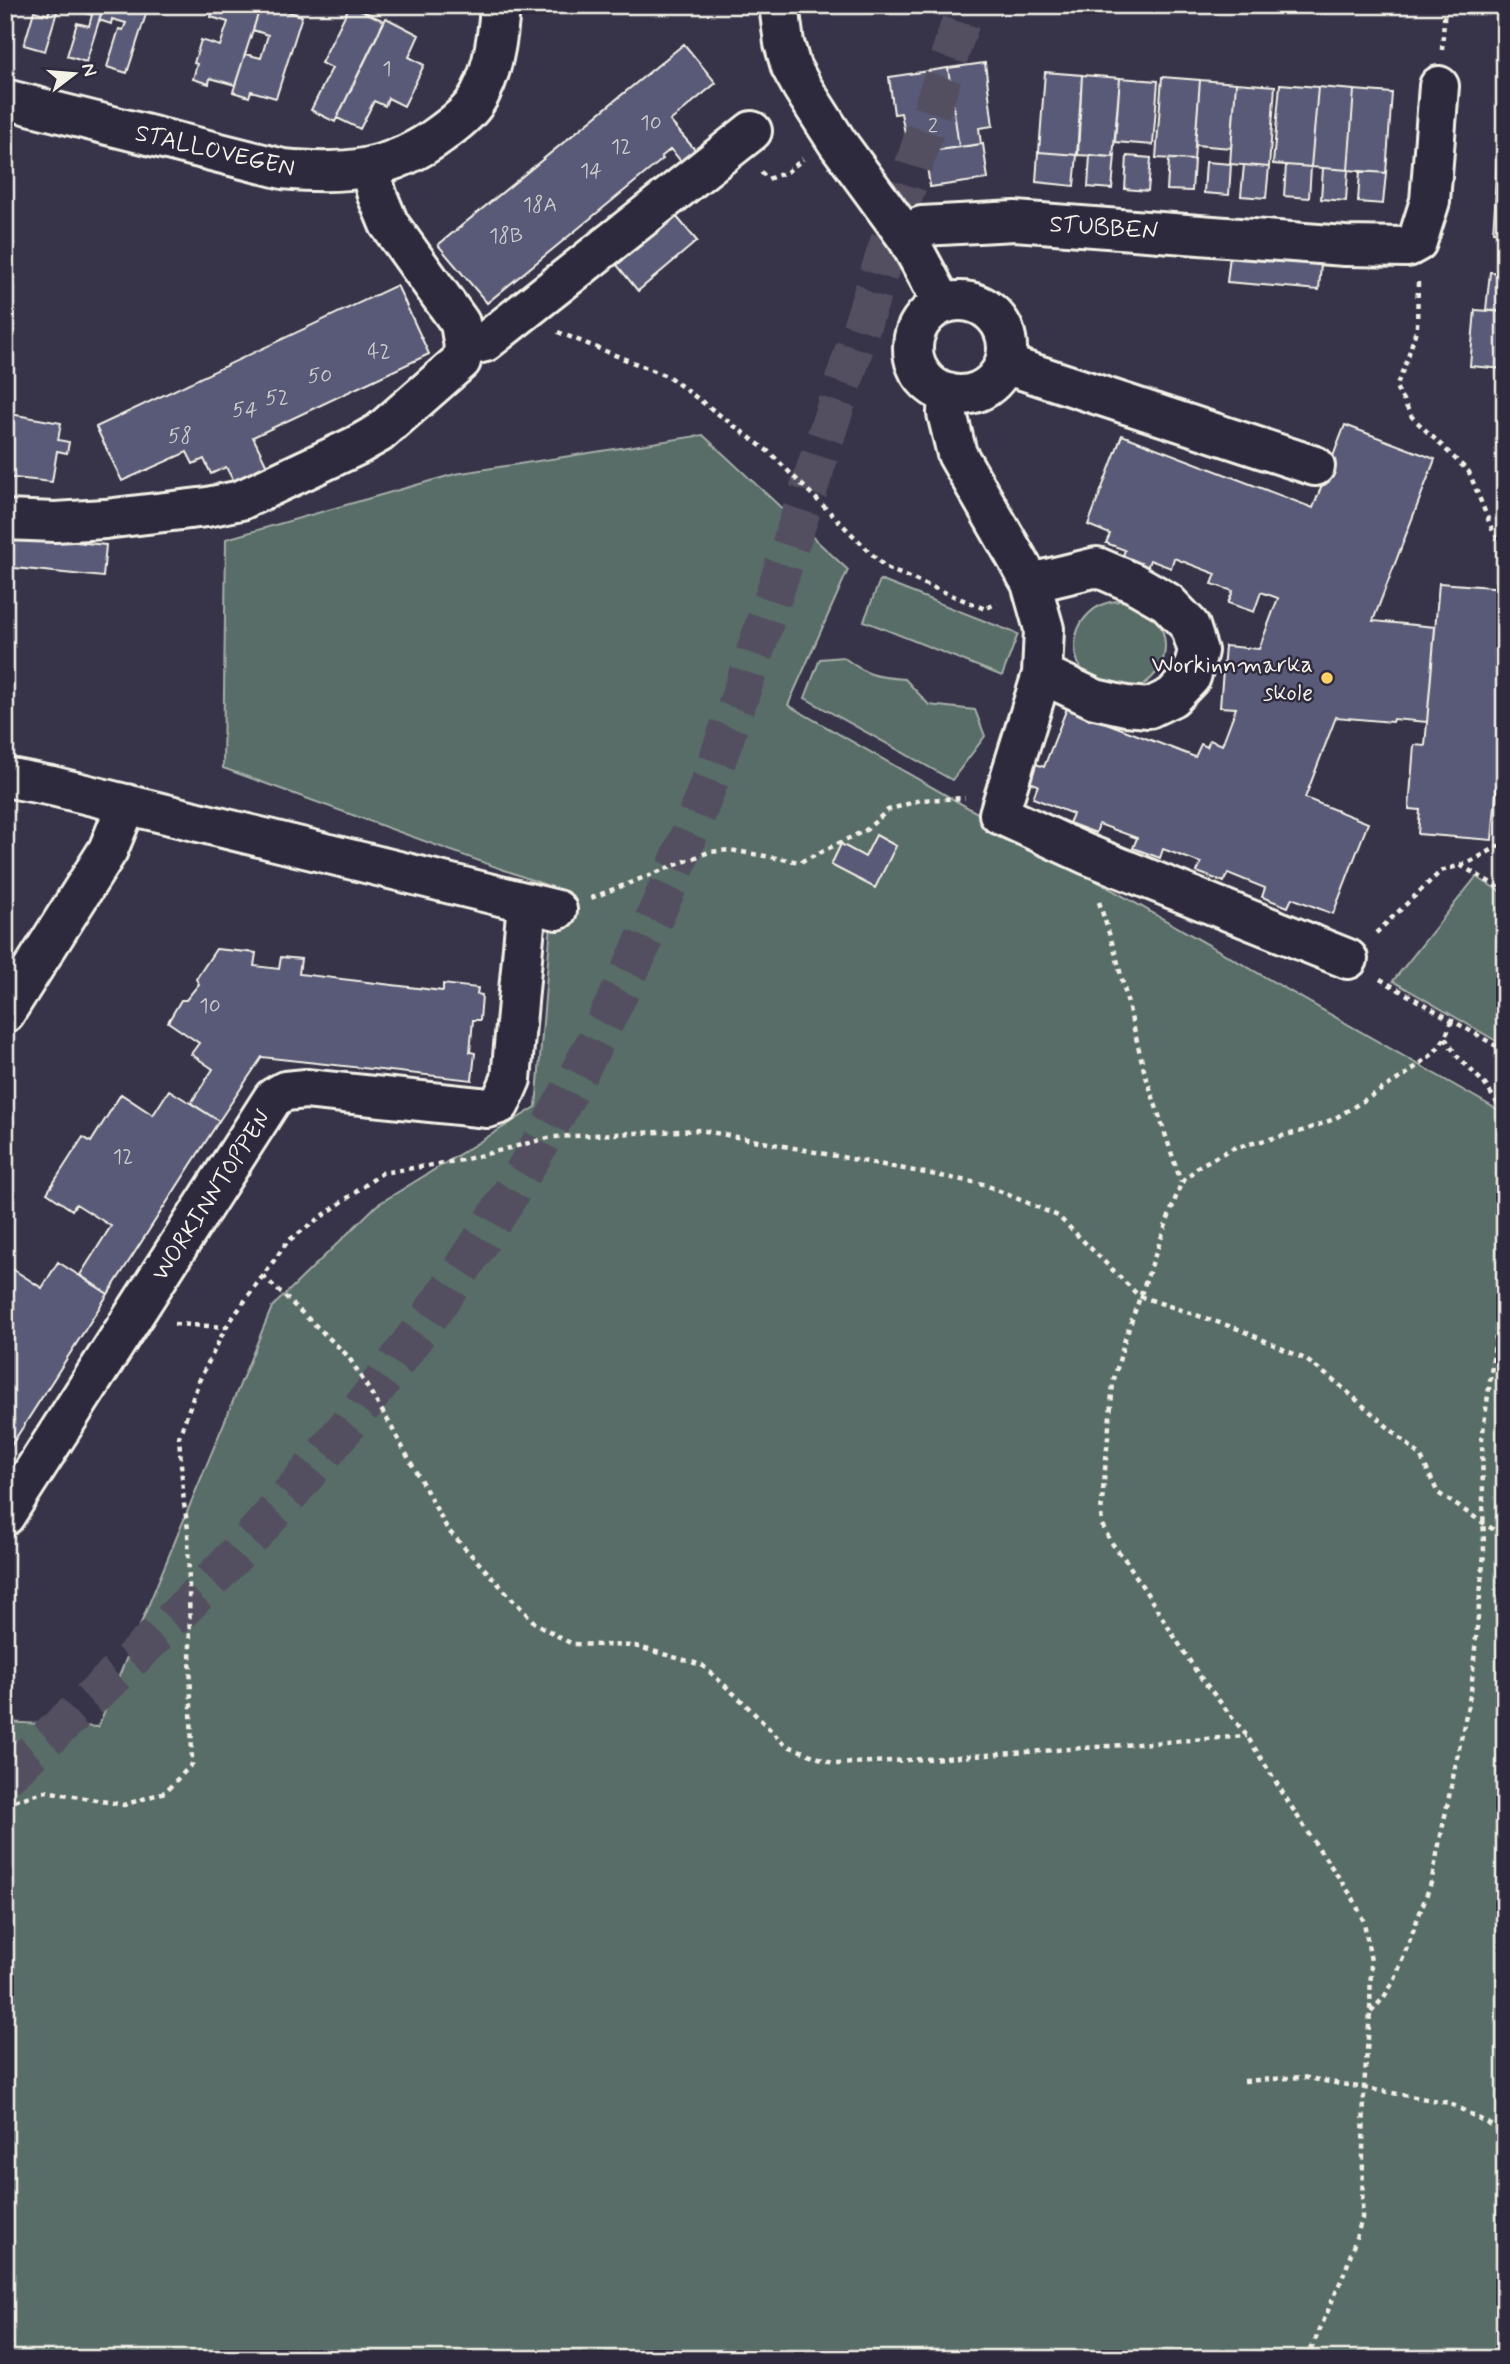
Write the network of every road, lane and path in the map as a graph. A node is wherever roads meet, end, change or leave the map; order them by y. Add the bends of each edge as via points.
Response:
1 (500, 5) edge
2 (779, 5) edge
3 (1439, 86) dead end
4 (5, 99) edge
5 (832, 132) junction
6 (744, 138) joint
7 (370, 169) junction
8 (908, 239) junction
9 (1418, 243) junction
10 (943, 304) junction
11 (519, 316) junction
12 (464, 347) junction
13 (1004, 365) junction
14 (948, 393) junction
15 (1315, 466) dead end
16 (5, 520) edge
17 (1505, 550) edge
18 (1031, 583) junction
19 (1042, 674) junction
20 (5, 777) edge
21 (1005, 795) junction
22 (127, 804) junction
23 (1505, 834) edge
24 (1086, 854) junction
25 (1461, 865) junction
26 (1505, 891) edge
27 (542, 906) junction
28 (1348, 960) junction
29 (5, 1013) edge
30 (1452, 1021) junction
31 (1445, 1038) junction
32 (1505, 1051) edge
33 (1505, 1115) edge
34 (1181, 1183) junction
35 (1505, 1271) edge
36 (263, 1276) junction
37 (1139, 1296) junction
38 (5, 1516) edge
39 (1483, 1523) junction
40 (1505, 1537) edge
41 (1247, 1736) junction
42 (5, 1804) edge
43 (1370, 2013) junction
44 (1244, 2081) dead end
45 (1364, 2087) junction
46 (1505, 2132) edge
47 (1307, 2359) edge

1 - 7 street, STALLOVEGEN via 496,44 473,104 426,144
2 - 5 street via 791,67
3 - 9 street via 1430,201
4 - 7 street, STALLOVEGEN via 284,169
5 - 6 path via 798,165 768,179
5 - 8 street
6 - 11 street
7 - 12 street via 389,224 460,323
8 - 9 street, STUBBEN via 922,226 1015,221 1358,246
8 - 10 street
9 - 17 path via 1417,327 1396,387 1412,417 1469,472
10 - 13 street via 974,303 999,320 1007,349
10 - 14 street via 921,322 913,350 923,377
11 - 12 street via 485,342
11 - 18 path via 669,377 769,452 886,568 985,610
12 - 16 street via 461,362 379,433 241,500 118,517
13 - 14 street via 998,377 975,393
13 - 15 street
14 - 18 street via 947,413 957,454
18 - 19 street via 1044,629
18 - 19 street via 1097,567 1167,602 1190,626 1198,651 1191,677 1172,697 1149,709 1095,699
19 - 21 street
20 - 22 street
21 - 24 street via 999,814
21 - 27 path via 920,800 888,810 866,830 800,862 730,850 709,852
22 - 27 street
22 - 29 street via 108,850
23 - 25 path via 1499,846
24 - 28 street
24 - 34 path via 1144,1070
25 - 26 path
25 - 28 path via 1441,871
27 - 38 street, WORKINNTOPPEN via 511,1079 500,1104 488,1108 306,1090 285,1091 273,1098
28 - 30 path
30 - 31 path
30 - 32 path
31 - 33 path via 1485,1083
31 - 34 path via 1434,1053 1334,1119 1233,1148 1199,1166
34 - 37 path
35 - 39 path via 1482,1439
36 - 37 path via 288,1241 382,1173 463,1160 552,1137 700,1130 983,1184 1058,1216
36 - 41 path via 348,1356 448,1530 535,1623 572,1644 635,1646 702,1665 785,1745 835,1764
36 - 42 path via 226,1327 198,1381 179,1437 188,1529 192,1765 165,1792 124,1805 46,1791
37 - 39 path via 1241,1330 1305,1359 1420,1455 1438,1493
37 - 41 path via 1113,1383 1102,1525 1198,1674
39 - 40 path
39 - 43 path via 1471,1691 1431,1883 1395,1979
41 - 43 path via 1360,1910 1371,1961
43 - 45 path
44 - 45 path via 1302,2077
45 - 46 path via 1449,2103
45 - 47 path via 1362,2219

